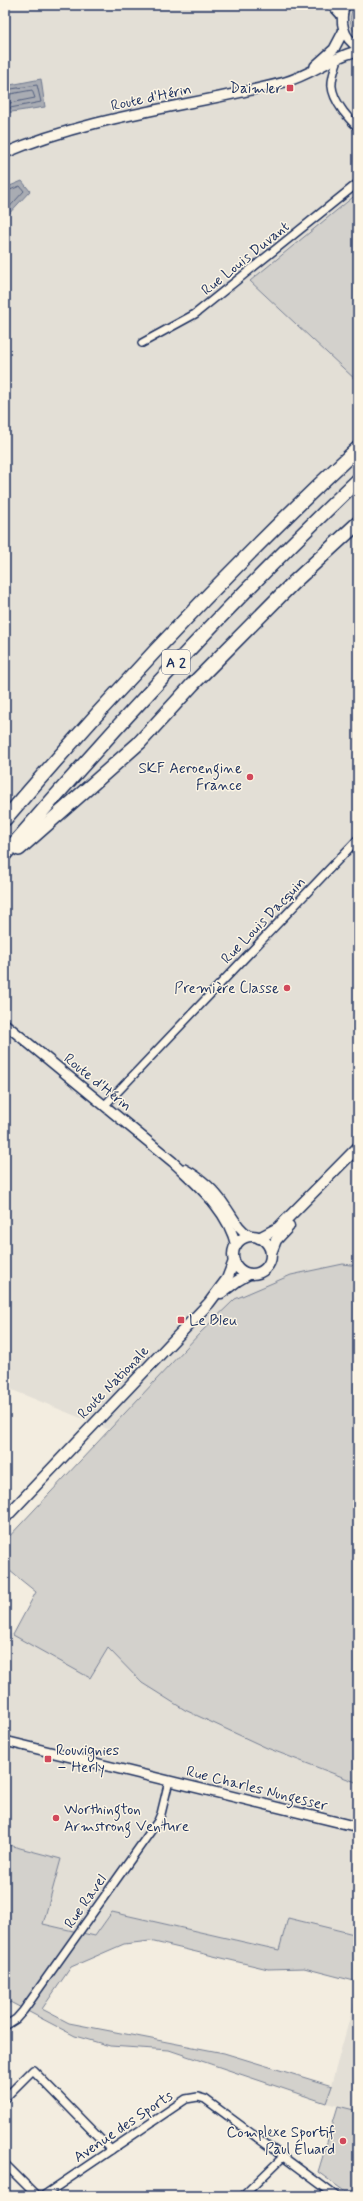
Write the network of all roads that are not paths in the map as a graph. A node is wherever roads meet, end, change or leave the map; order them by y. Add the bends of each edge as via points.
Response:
1 (331, 5) edge
2 (345, 5) edge
3 (342, 17) junction
4 (344, 30) junction
5 (358, 47) edge
6 (358, 51) edge
7 (338, 59) junction
8 (305, 74) junction
9 (358, 127) edge
10 (5, 153) edge
11 (358, 183) edge
12 (142, 343) dead end
13 (358, 448) edge
14 (358, 480) edge
15 (358, 523) edge
16 (5, 819) edge
17 (358, 839) edge
18 (5, 854) edge
19 (5, 863) edge
20 (5, 1024) edge
21 (104, 1106) junction
22 (356, 1149) edge
23 (173, 1162) junction
24 (255, 1237) junction
25 (236, 1246) junction
26 (271, 1253) junction
27 (234, 1261) junction
28 (249, 1274) junction
29 (209, 1303) junction
30 (5, 1518) edge
31 (5, 1742) edge
32 (169, 1781) junction
33 (358, 1827) edge
34 (5, 2026) edge
35 (5, 2098) edge
36 (111, 2150) junction
37 (283, 2157) junction
38 (5, 2164) edge
39 (37, 2196) edge
40 (42, 2196) edge
41 (243, 2196) edge
42 (336, 2196) edge

1 - 3 street
2 - 3 street
3 - 4 street
4 - 5 street
4 - 8 street, Route d'Hérin via 331,53
6 - 7 street, Route d'Hérin
7 - 8 street, Route d'Hérin
7 - 9 street via 332,78 332,92 342,110
8 - 10 street, Route d'Hérin via 275,84 73,129
11 - 12 street, Rue Louis Duvant via 195,314
13 - 16 highway, A 2 via 189,615 113,696
14 - 18 highway, A 2 via 284,551 193,645
15 - 19 highway via 293,583 193,684 142,740
17 - 21 street, Rue Louis Dacquin
20 - 21 street, Route d'Hérin
21 - 23 street, Route d'Hérin
22 - 24 main road via 278,1228
22 - 26 main road via 278,1238
23 - 24 street, Route d'Hérin via 205,1182 240,1228
23 - 25 street, Route d'Hérin via 214,1203 231,1229
24 - 25 main road via 241,1240
24 - 26 main road via 267,1244
25 - 27 main road
26 - 28 main road via 269,1264 264,1270 257,1274
27 - 28 main road via 239,1270
27 - 29 main road, Route Nationale via 227,1279
28 - 29 main road
29 - 30 main road, Route Nationale
31 - 32 street, Rue Charles Nungesser
32 - 33 street, Rue Charles Nungesser
32 - 34 street, Rue Ravel via 158,1821 23,2011
35 - 36 street via 33,2070
36 - 37 street, Avenue des Sports via 186,2099 198,2097 205,2099
36 - 40 street, Avenue des Sports
37 - 41 street
37 - 42 street, Avenue des Sports
38 - 39 street

